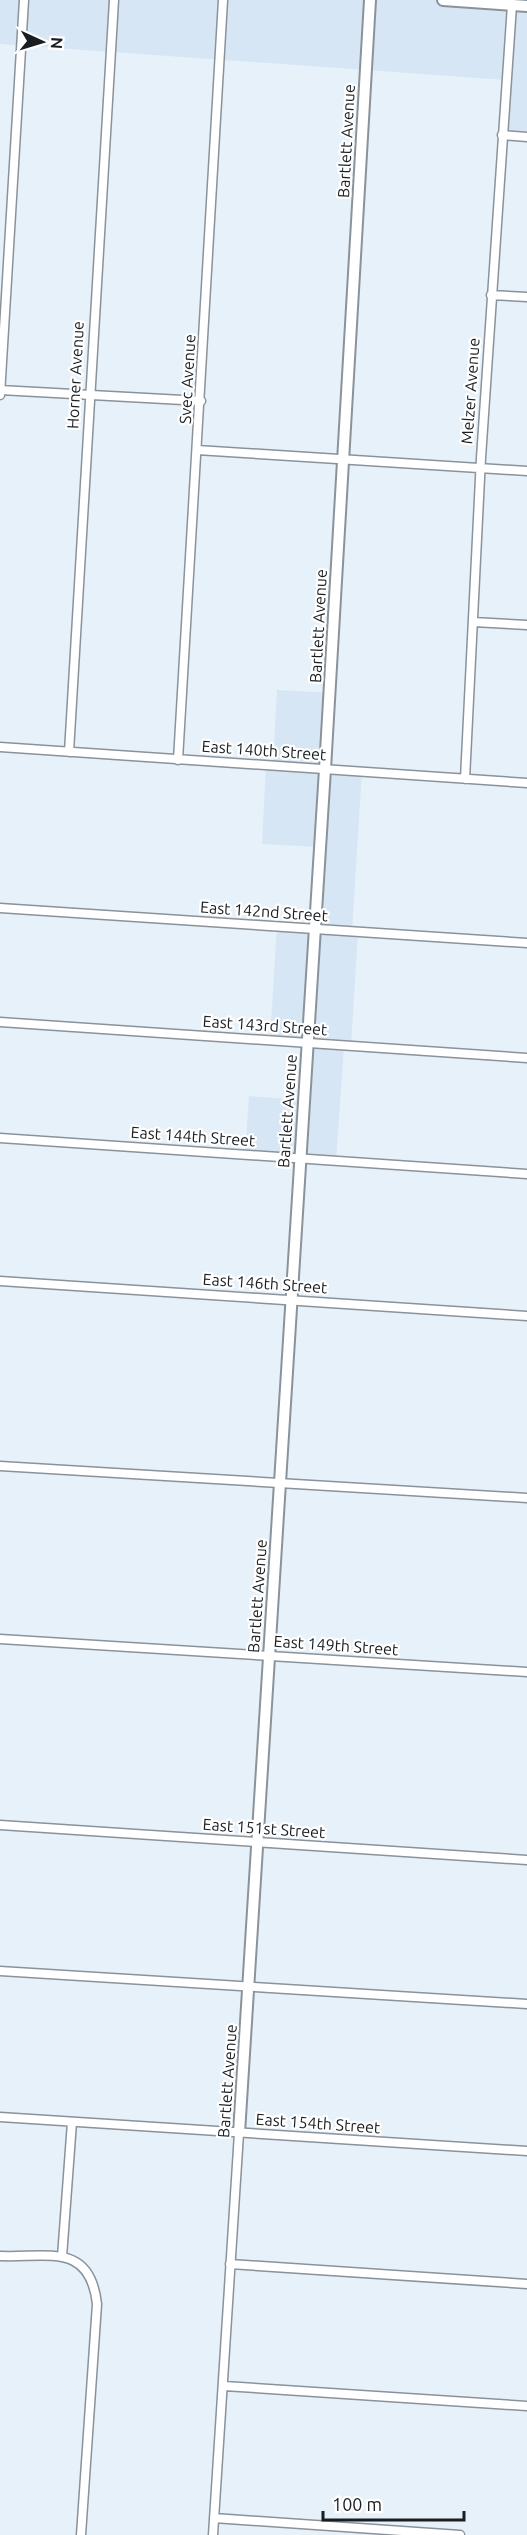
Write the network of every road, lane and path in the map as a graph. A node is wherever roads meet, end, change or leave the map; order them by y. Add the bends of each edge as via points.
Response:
1 (24, 0) edge
2 (114, 0) edge
3 (223, 0) edge
4 (370, 0) edge
5 (442, 0) edge
6 (512, 5) junction
7 (527, 6) edge
8 (502, 135) junction
9 (527, 137) edge
10 (491, 295) junction
11 (527, 297) edge
12 (0, 390) edge
13 (0, 395) edge
14 (89, 395) junction
15 (201, 401) junction
16 (197, 450) junction
17 (343, 460) junction
18 (481, 468) junction
19 (527, 471) edge
20 (473, 622) junction
21 (527, 626) edge
22 (0, 747) edge
23 (69, 752) junction
24 (178, 760) junction
25 (325, 769) junction
26 (465, 779) junction
27 (527, 783) edge
28 (0, 908) edge
29 (315, 929) junction
30 (527, 943) edge
31 (0, 1022) edge
32 (307, 1042) junction
33 (527, 1058) edge
34 (0, 1138) edge
35 (299, 1159) junction
36 (527, 1174) edge
37 (0, 1281) edge
38 (290, 1300) junction
39 (527, 1316) edge
40 (0, 1466) edge
41 (279, 1483) junction
42 (527, 1498) edge
43 (0, 1639) edge
44 (268, 1656) junction
45 (527, 1672) edge
46 (0, 1825) edge
47 (256, 1842) junction
48 (527, 1860) edge
49 (0, 1971) edge
50 (248, 1986) junction
51 (527, 2004) edge
52 (0, 2117) edge
53 (72, 2122) junction
54 (239, 2133) junction
55 (527, 2151) edge
56 (0, 2256) edge
57 (62, 2257) junction
58 (230, 2264) junction
59 (527, 2284) edge
60 (224, 2386) junction
61 (527, 2406) edge
62 (214, 2518) junction
63 (81, 2535) edge
64 (213, 2535) edge
65 (460, 2535) edge

1 - 12 street
2 - 14 street, Horner Avenue
3 - 15 street, Svec Avenue
4 - 17 street, Bartlett Avenue
5 - 6 street
6 - 7 street
6 - 8 street, Melzer Avenue
8 - 9 street
8 - 10 street, Melzer Avenue
10 - 11 street
10 - 18 street, Melzer Avenue
12 - 13 street
12 - 14 street
14 - 15 street
14 - 23 street, Horner Avenue
15 - 16 street, Svec Avenue
16 - 17 street
16 - 24 street, Svec Avenue
17 - 18 street
17 - 25 street, Bartlett Avenue
18 - 19 street
18 - 20 street, Melzer Avenue
20 - 21 street
20 - 26 street, Melzer Avenue
22 - 23 street, East 140th Street
23 - 24 street, East 140th Street
24 - 25 street, East 140th Street
25 - 26 street, East 140th Street
25 - 29 street, Bartlett Avenue
26 - 27 street, East 140th Street
28 - 29 street, East 142nd Street
29 - 30 street, East 142nd Street
29 - 32 street, Bartlett Avenue
31 - 32 street, East 143rd Street
32 - 33 street, East 143rd Street
32 - 35 street, Bartlett Avenue
34 - 35 street, East 144th Street
35 - 36 street, East 144th Street
35 - 38 street, Bartlett Avenue
37 - 38 street, East 146th Street
38 - 39 street, East 146th Street
38 - 41 street, Bartlett Avenue
40 - 41 street
41 - 42 street
41 - 44 street, Bartlett Avenue
43 - 44 street, East 149th Street
44 - 45 street, East 149th Street
44 - 47 street, Bartlett Avenue
46 - 47 street, East 151st Street
47 - 48 street, East 151st Street
47 - 50 street, Bartlett Avenue
49 - 50 street
50 - 51 street
50 - 54 street, Bartlett Avenue
52 - 53 street, East 154th Street
53 - 54 street, East 154th Street
53 - 57 street
54 - 55 street, East 154th Street
54 - 58 street, Bartlett Avenue
56 - 57 street
57 - 63 street via 75,2259 88,2271 97,2304
58 - 59 street
58 - 60 street, Bartlett Avenue
60 - 61 street
60 - 62 street, Bartlett Avenue
62 - 64 street, Bartlett Avenue
62 - 65 street

